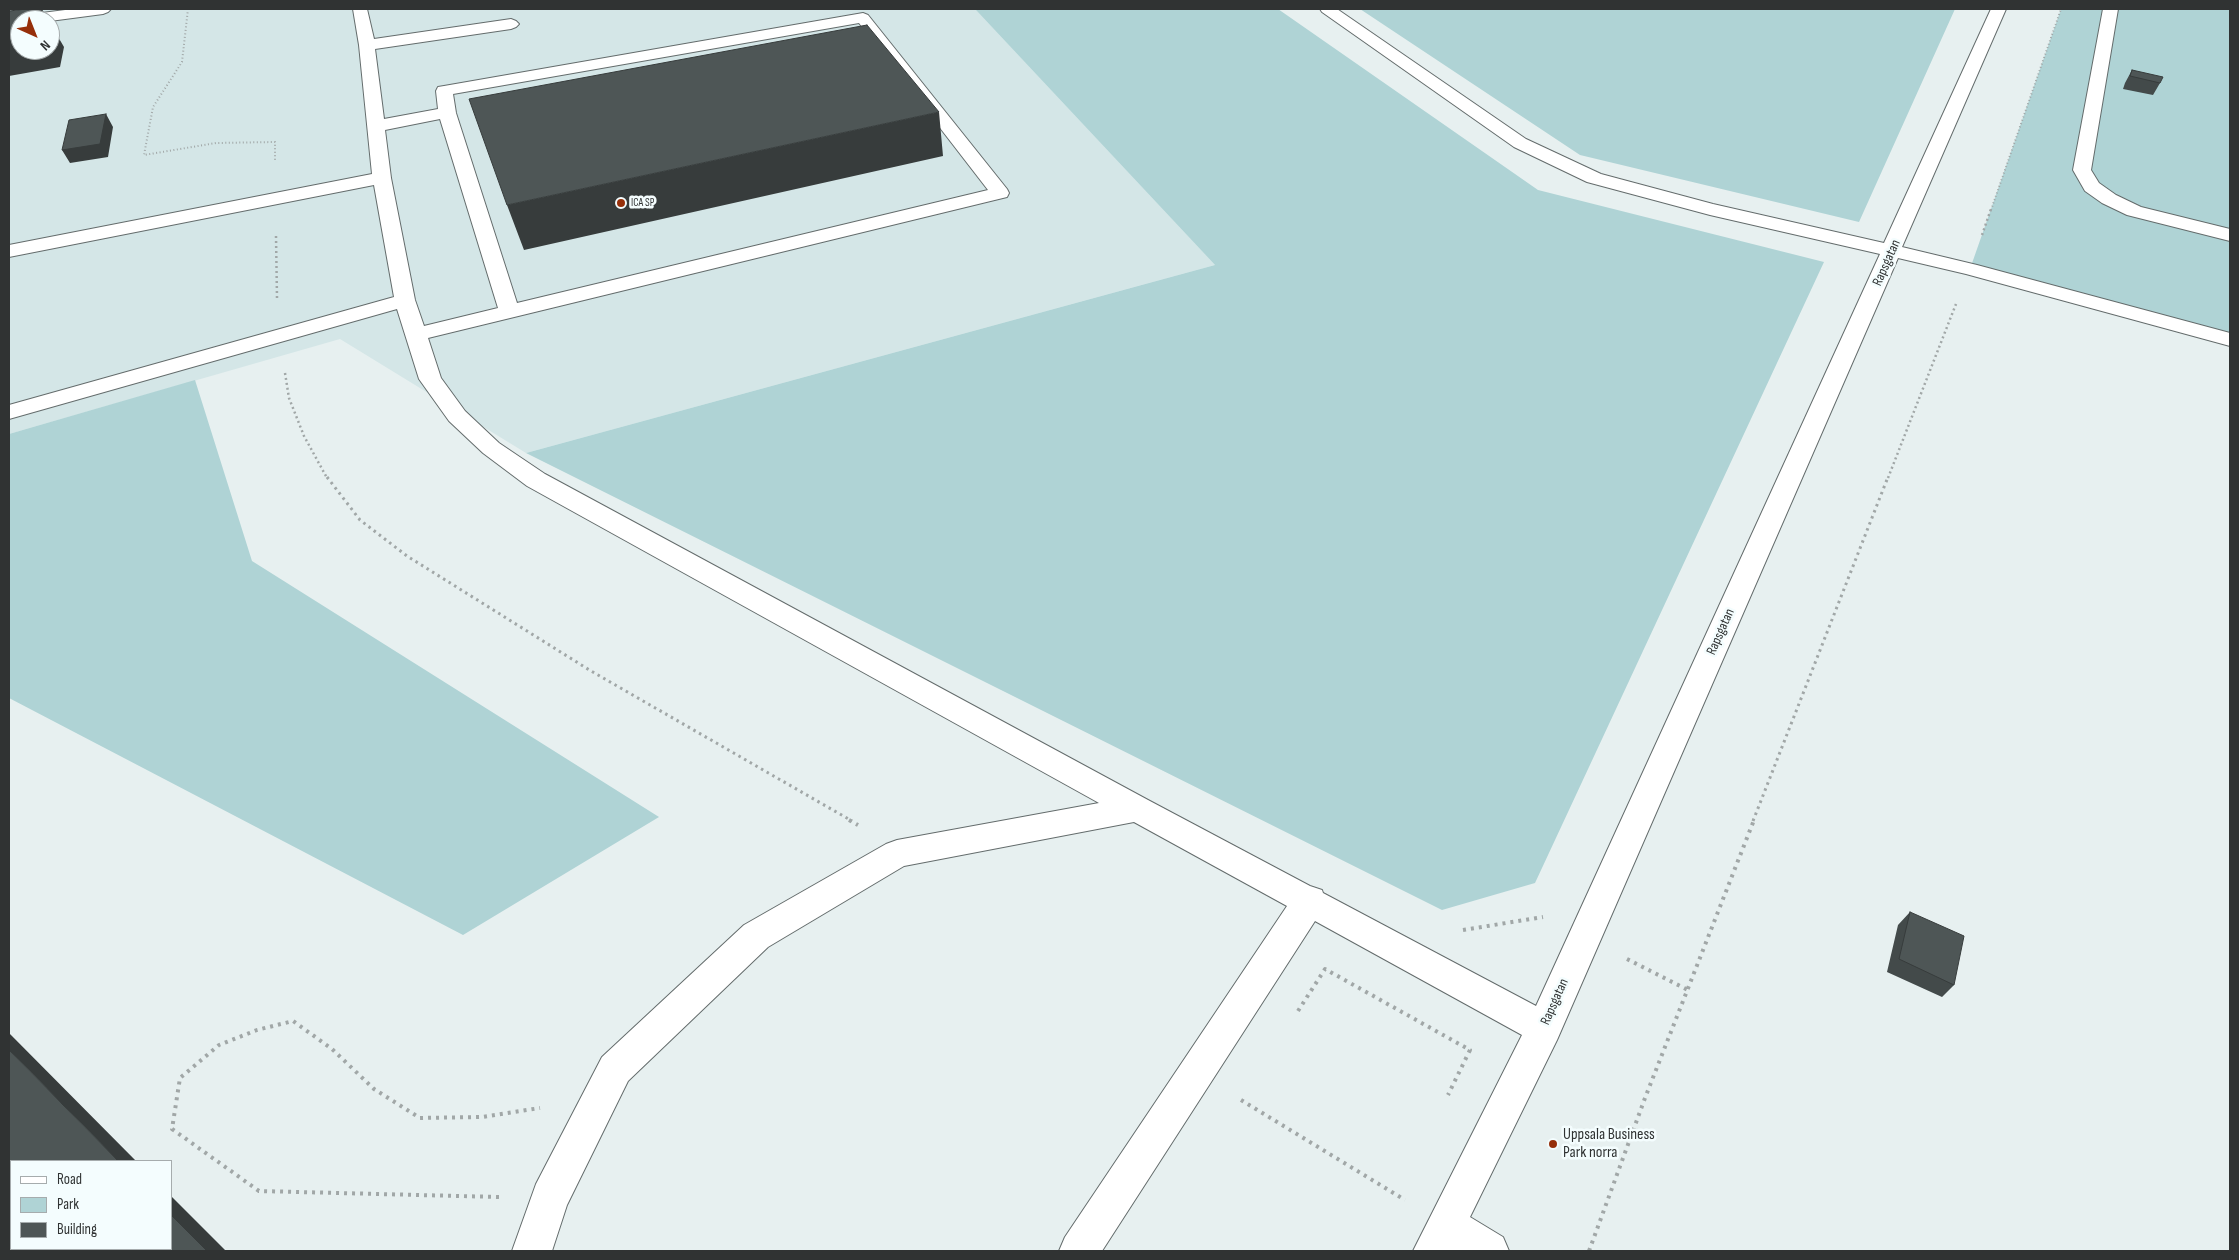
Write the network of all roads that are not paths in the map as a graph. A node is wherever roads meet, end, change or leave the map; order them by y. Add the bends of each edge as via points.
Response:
1 (103, 9) edge
2 (360, 9) edge
3 (1327, 9) edge
4 (1999, 9) edge
5 (2110, 9) edge
6 (60, 15) edge
7 (511, 24) dead end
8 (367, 46) junction
9 (447, 113) junction
10 (376, 126) junction
11 (382, 178) junction
12 (2230, 235) edge
13 (9, 251) edge
14 (1892, 251) junction
15 (405, 300) junction
16 (509, 311) junction
17 (416, 334) junction
18 (2230, 340) edge
19 (9, 412) edge
20 (1137, 809) junction
21 (1310, 900) junction
22 (1544, 1028) junction
23 (1440, 1238) edge
24 (532, 1251) edge
25 (1079, 1251) edge
26 (1488, 1251) edge

1 - 6 street
2 - 8 street
3 - 14 street via 1520,143 1594,178 1710,209
4 - 14 street, Rapsgatan
5 - 12 street via 2082,170 2092,187 2134,211
7 - 8 street
8 - 10 street
9 - 10 street
9 - 16 street
9 - 16 street via 444,91 863,18 1000,193
10 - 11 street
11 - 13 street
11 - 15 street
14 - 18 street
14 - 22 street, Rapsgatan
15 - 17 street
15 - 19 street
16 - 17 street
17 - 20 street via 430,379 457,416 491,448 536,480
20 - 21 street
20 - 24 street via 897,854 756,936 615,1069 550,1198
21 - 22 street
21 - 25 street
22 - 23 street, Rapsgatan
23 - 26 street

